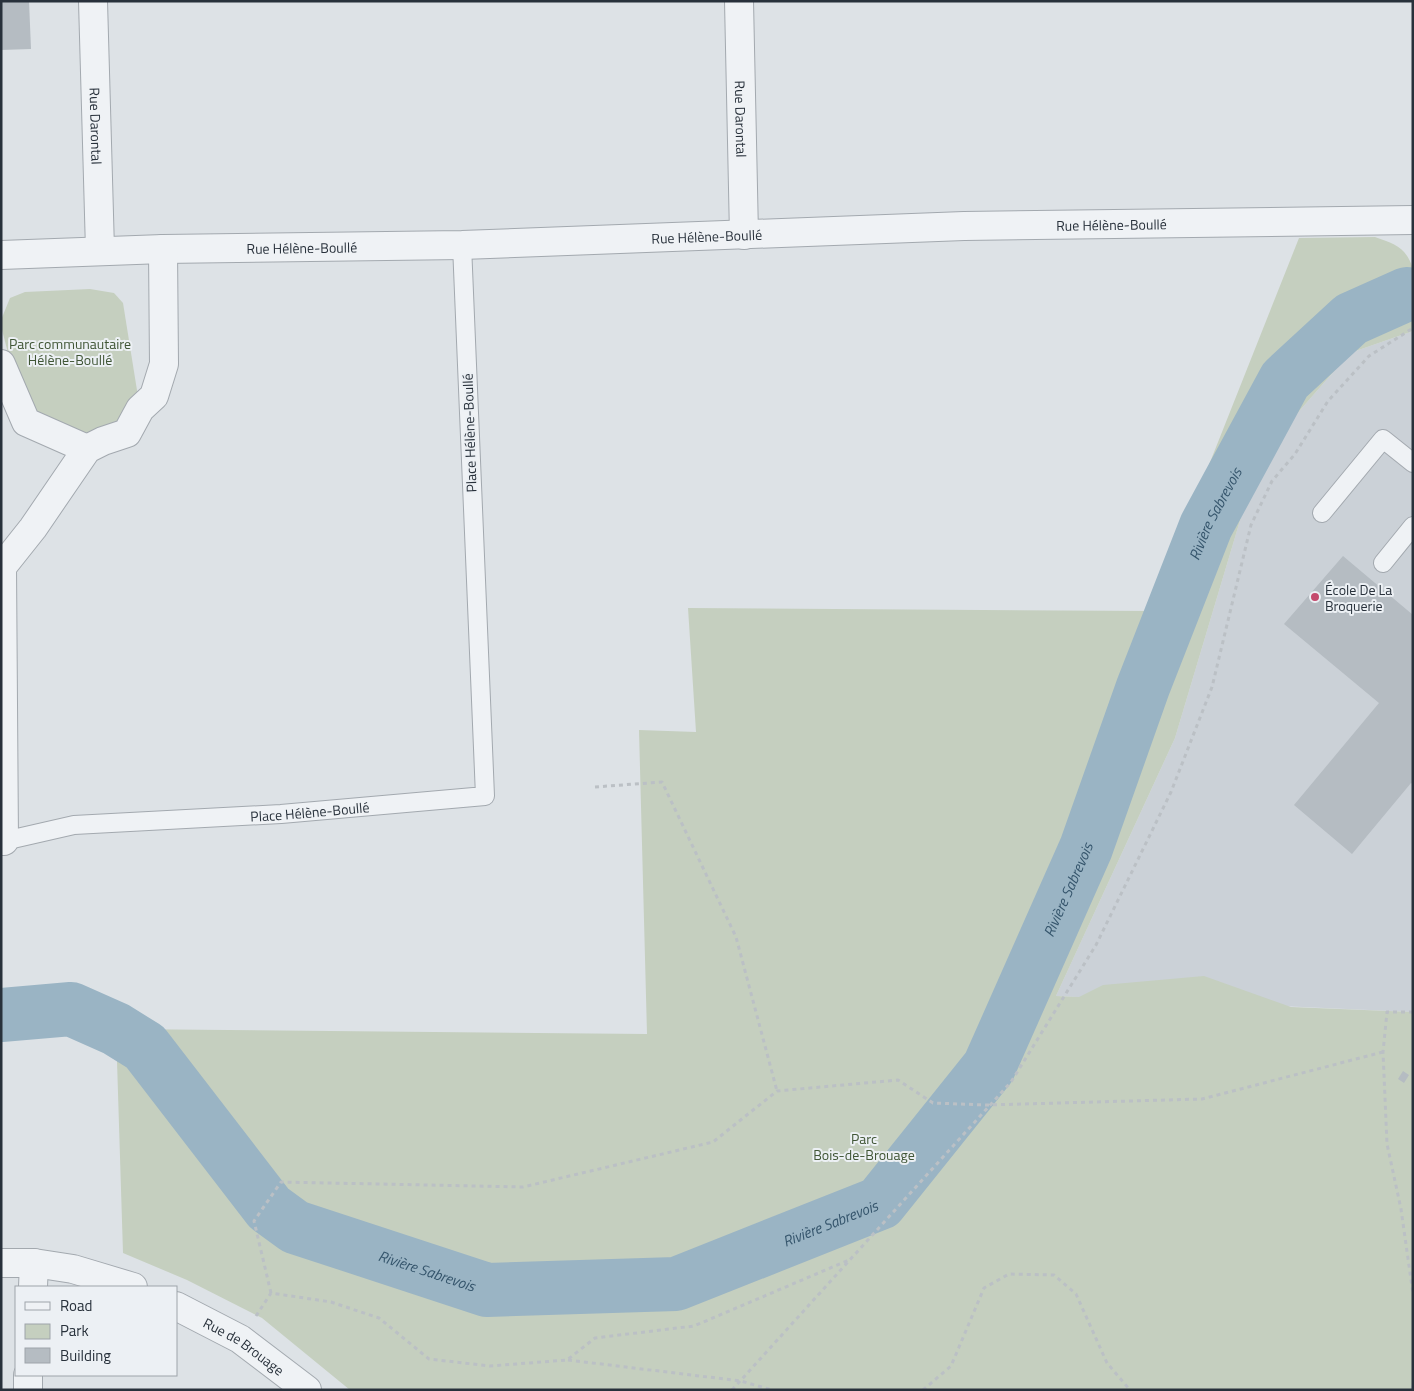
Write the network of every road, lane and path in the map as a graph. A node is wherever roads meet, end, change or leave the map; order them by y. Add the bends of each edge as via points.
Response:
1 (93, 1) edge
2 (739, 1) edge
3 (1413, 220) edge
4 (744, 235) junction
5 (462, 245) junction
6 (163, 249) junction
7 (100, 250) junction
8 (1, 255) edge
9 (1413, 328) edge
10 (1, 364) edge
11 (87, 449) junction
12 (1413, 462) edge
13 (1322, 513) dead end
14 (1413, 526) edge
15 (1383, 563) dead end
16 (595, 787) dead end
17 (4, 842) joint
18 (1413, 1012) edge
19 (1383, 1052) junction
20 (777, 1091) junction
21 (990, 1105) junction
22 (852, 1258) junction
23 (1, 1263) edge
24 (33, 1275) edge
25 (130, 1286) edge
26 (271, 1293) junction
27 (1413, 1294) edge
28 (178, 1307) edge
29 (240, 1340) junction
30 (567, 1360) junction
31 (28, 1376) edge
32 (741, 1381) junction
33 (1413, 1385) edge
34 (28, 1390) edge
35 (307, 1390) edge
36 (732, 1390) edge
37 (772, 1390) edge
38 (922, 1390) edge
39 (1130, 1390) edge
40 (1412, 1390) edge

1 - 7 street, Rue Darontal
2 - 4 street, Rue Darontal
3 - 4 street, Rue Hélène-Boullé via 974,226
4 - 5 street, Rue Hélène-Boullé
5 - 6 street, Rue Hélène-Boullé
5 - 17 lane, Place Hélène-Boullé via 485,796 281,814 74,825
6 - 7 street, Rue Hélène-Boullé
6 - 11 street via 164,364 154,396 140,408 127,433
7 - 8 street, Rue Hélène-Boullé
9 - 21 path via 1370,356 1334,394 1295,454 1272,481 1251,525 1212,687 1171,792 1096,945 1011,1082
10 - 11 street via 26,422
11 - 17 street, Place Hélène-Boullé via 2,567
12 - 13 lane via 1383,439
14 - 15 lane
16 - 20 path via 662,782 736,937
18 - 19 path via 1387,1012
19 - 21 path via 1202,1099
19 - 27 path via 1387,1144 1401,1209
20 - 21 path via 898,1080 934,1103
20 - 26 path via 713,1142 523,1187 281,1182 254,1221
21 - 22 path
22 - 30 path via 694,1326 595,1338
22 - 32 path
23 - 24 street
24 - 25 street via 74,1268
26 - 29 path
26 - 30 path via 331,1302 380,1318 429,1359 490,1366
28 - 29 street, Rue de Brouage
29 - 35 street, Rue de Brouage
30 - 32 path
31 - 34 street
32 - 36 path
32 - 37 path
33 - 40 path
38 - 39 path via 951,1366 984,1288 1009,1274 1054,1275 1076,1294 1107,1363

